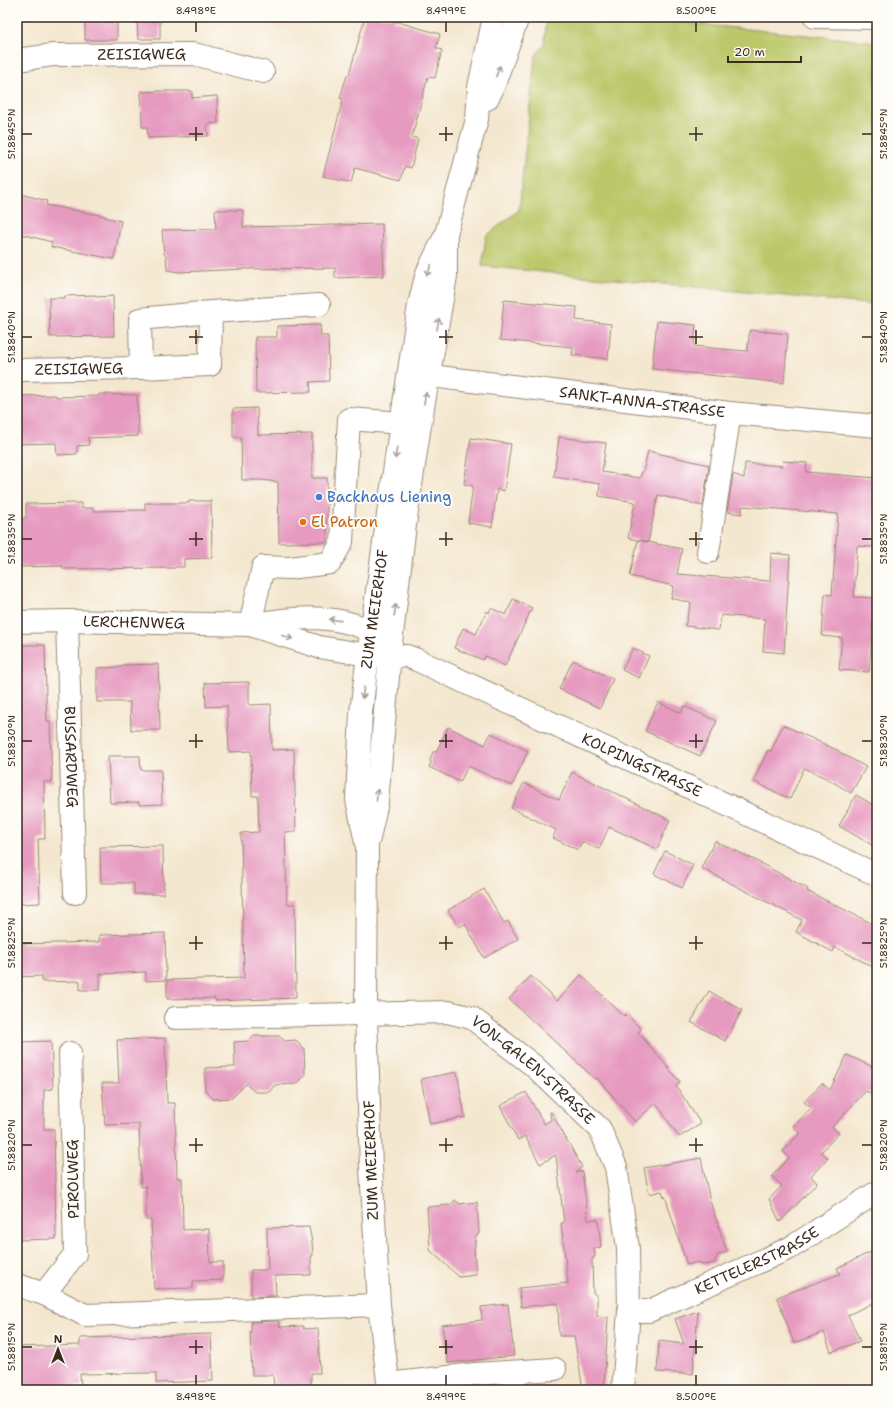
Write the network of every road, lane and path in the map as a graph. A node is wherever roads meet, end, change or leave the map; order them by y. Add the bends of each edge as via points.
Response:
1 (494, 17) edge
2 (518, 17) edge
3 (816, 17) edge
4 (877, 18) edge
5 (17, 60) edge
6 (263, 72) dead end
7 (477, 119) junction
8 (319, 305) dead end
9 (212, 312) junction
10 (141, 368) junction
11 (17, 370) edge
12 (418, 374) junction
13 (730, 413) junction
14 (410, 424) junction
15 (877, 426) edge
16 (708, 552) dead end
17 (67, 621) junction
18 (17, 622) edge
19 (250, 625) junction
20 (372, 630) junction
21 (396, 652) junction
22 (368, 656) junction
23 (366, 847) junction
24 (877, 875) edge
25 (75, 893) dead end
26 (366, 1014) junction
27 (175, 1018) dead end
28 (70, 1053) dead end
29 (877, 1192) edge
30 (17, 1285) edge
31 (44, 1294) junction
32 (379, 1305) junction
33 (629, 1311) junction
34 (555, 1369) dead end
35 (513, 1381) edge
36 (389, 1387) edge
37 (623, 1390) edge

1 - 7 street, ZUM MEIERHOF via 479,87
7 -> 2 street, ZUM MEIERHOF via 492,90
3 - 4 street
5 - 6 street, ZEISIGWEG via 53,55 194,54
7 - 12 street, ZUM MEIERHOF via 446,234 427,273 419,305
8 - 9 street, ZEISIGWEG
9 - 10 street, ZEISIGWEG via 140,319
9 - 10 street, ZEISIGWEG via 210,365
10 - 11 street, ZEISIGWEG
12 - 13 street, SANKT-ANNA-STRASSE
12 - 14 street, ZUM MEIERHOF
13 - 15 street, SANKT-ANNA-STRASSE
13 - 16 street
14 - 19 street via 348,419 342,542 330,563 289,568 263,566
14 -> 20 street, ZUM MEIERHOF
21 -> 14 street, ZUM MEIERHOF
17 - 18 street, LERCHENWEG
17 - 19 street, LERCHENWEG
17 - 25 street, BUSSARDWEG
20 -> 19 street, LERCHENWEG via 347,621 310,618
19 -> 22 street, LERCHENWEG via 319,647
20 - 21 street, LERCHENWEG
20 - 22 street, ZUM MEIERHOF
21 - 22 street, LERCHENWEG
23 -> 21 street, ZUM MEIERHOF via 377,802
21 - 24 street, KOLPINGSTRASSE
22 -> 23 street, ZUM MEIERHOF via 361,712 357,800
23 - 26 street, ZUM MEIERHOF
26 - 27 street
26 - 32 street, ZUM MEIERHOF via 370,1168
26 - 33 street, VON-GALEN-STRASSE via 448,1012 472,1018 534,1066 600,1129 616,1167 628,1248
28 - 31 street, PIROLWEG via 75,1254
29 - 33 street, KETTELERSTRASSE via 790,1248 649,1311
30 - 31 street
31 - 32 street via 85,1316
32 - 36 street, ZUM MEIERHOF
33 - 37 street, VON-GALEN-STRASSE
34 - 35 street
35 - 36 street

